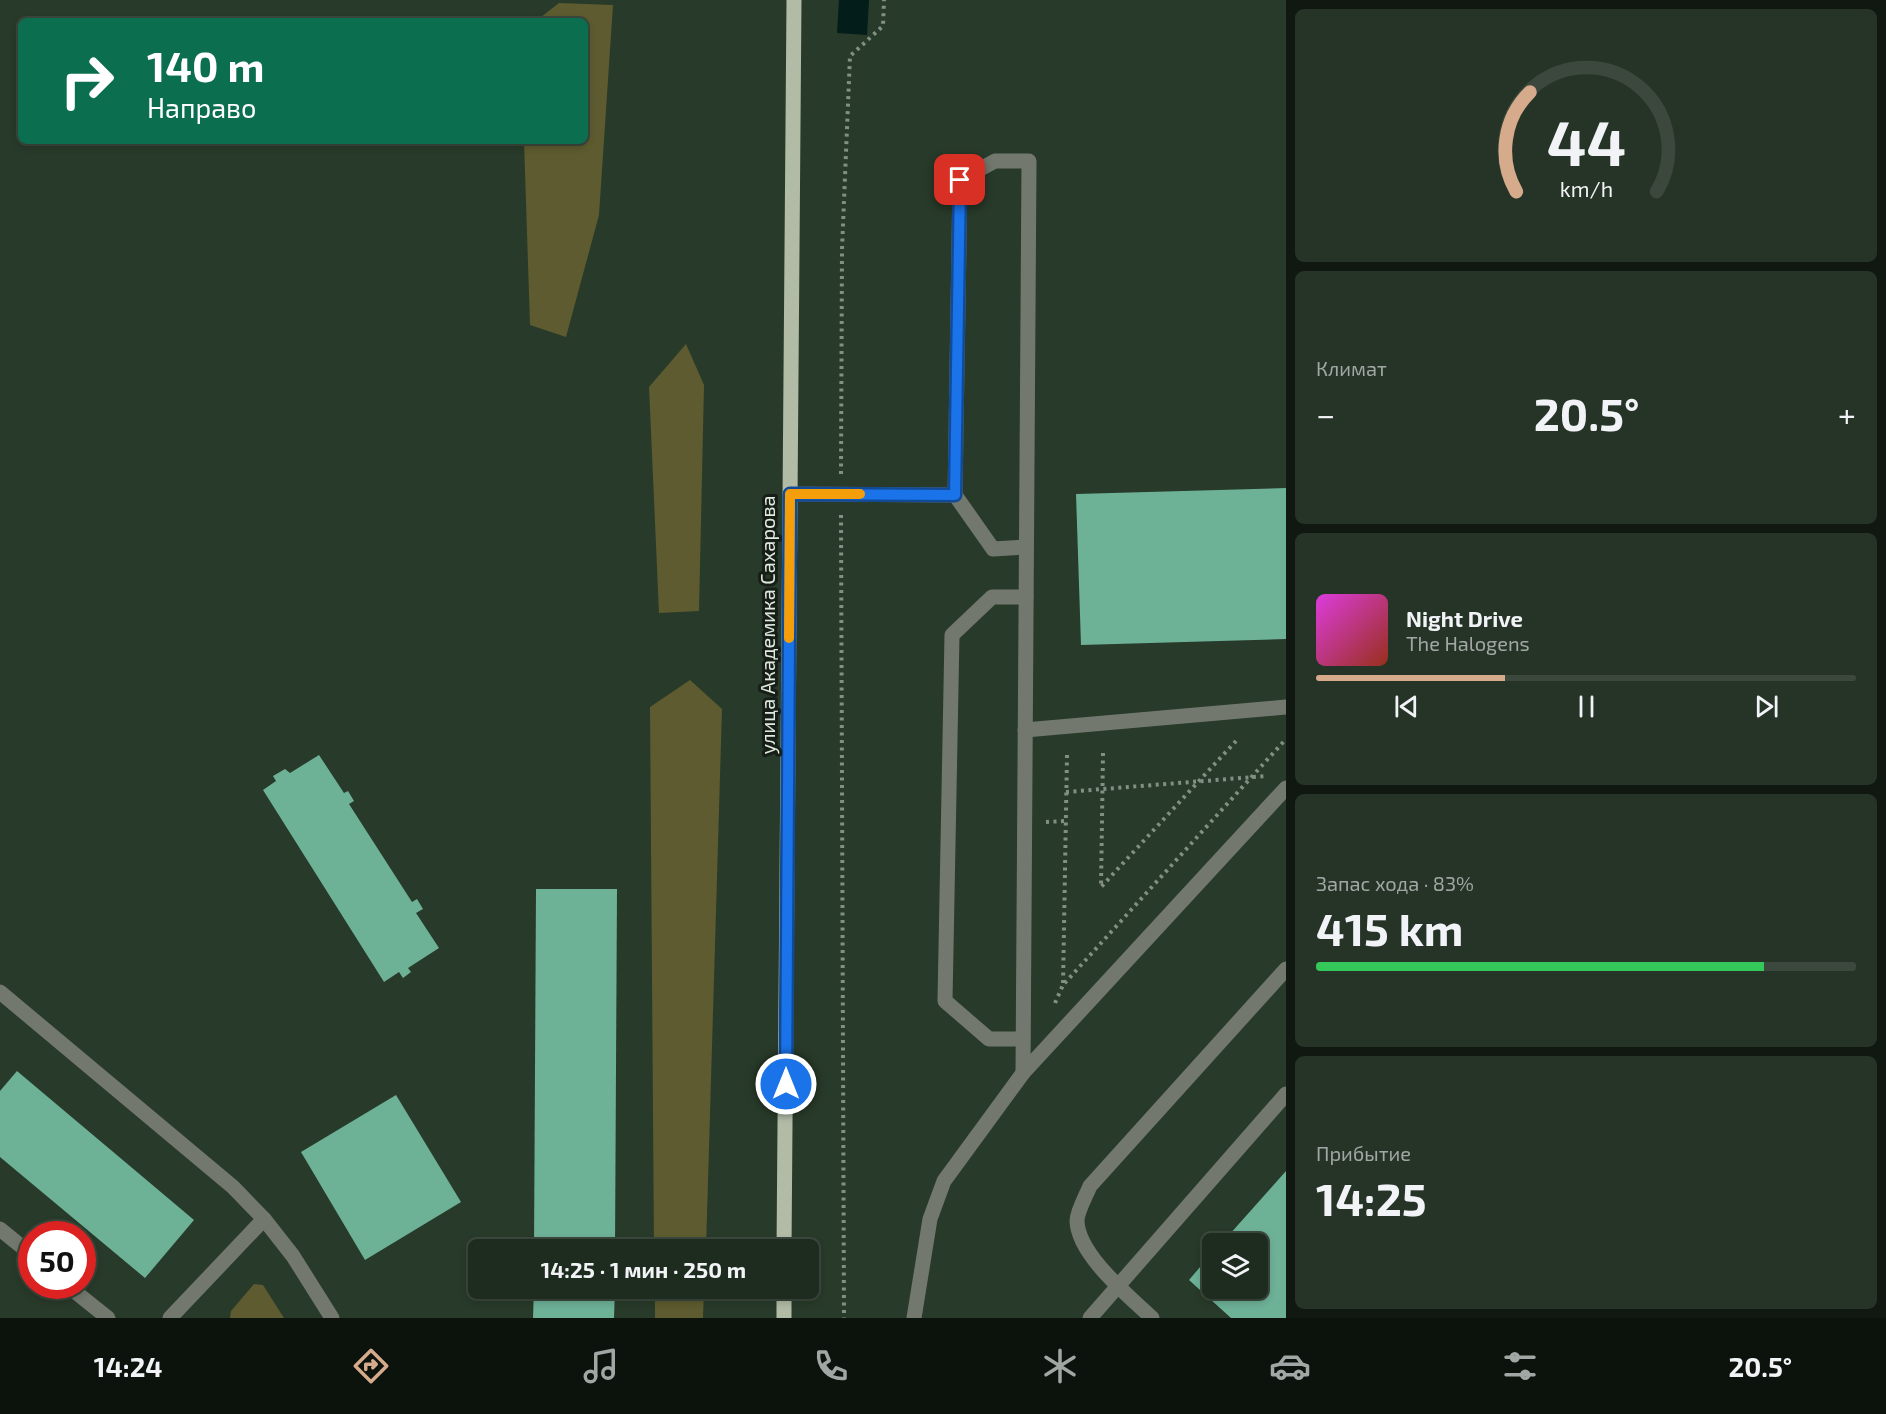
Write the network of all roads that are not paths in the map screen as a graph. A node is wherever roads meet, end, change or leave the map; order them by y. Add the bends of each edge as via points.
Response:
1 (794, 0) edge
2 (790, 494) junction
3 (955, 495) junction
4 (1026, 547) junction
5 (1026, 597) junction
6 (1286, 707) edge
7 (1025, 730) junction
8 (1286, 789) edge
9 (1286, 969) edge
10 (0, 992) edge
11 (1023, 1039) junction
12 (1023, 1073) junction
13 (1286, 1094) edge
14 (264, 1219) junction
15 (0, 1229) edge
16 (784, 1239) edge
17 (18, 1244) edge
18 (1119, 1287) junction
19 (84, 1299) edge
20 (784, 1299) edge
21 (108, 1318) edge
22 (170, 1318) edge
23 (332, 1318) edge
24 (784, 1318) edge
25 (914, 1318) edge
26 (1090, 1318) edge
27 (1152, 1318) edge

1 - 2 main road, улица Академика Сахарова
2 - 3 street
2 - 16 main road, улица Академика Сахарова
3 - 4 street via 993,549
3 - 4 street via 960,180 994,161 1029,161
4 - 5 street
5 - 7 street
5 - 11 street via 992,597 952,635 945,1001 989,1039
6 - 7 street
7 - 11 street
8 - 12 street
9 - 18 street via 1090,1186 1077,1220 1086,1250
10 - 14 street via 233,1187
11 - 12 street
12 - 25 street via 944,1181 930,1219
13 - 18 street
14 - 22 street
14 - 23 street
15 - 17 street
18 - 26 street
18 - 27 street
19 - 21 street
20 - 24 main road

